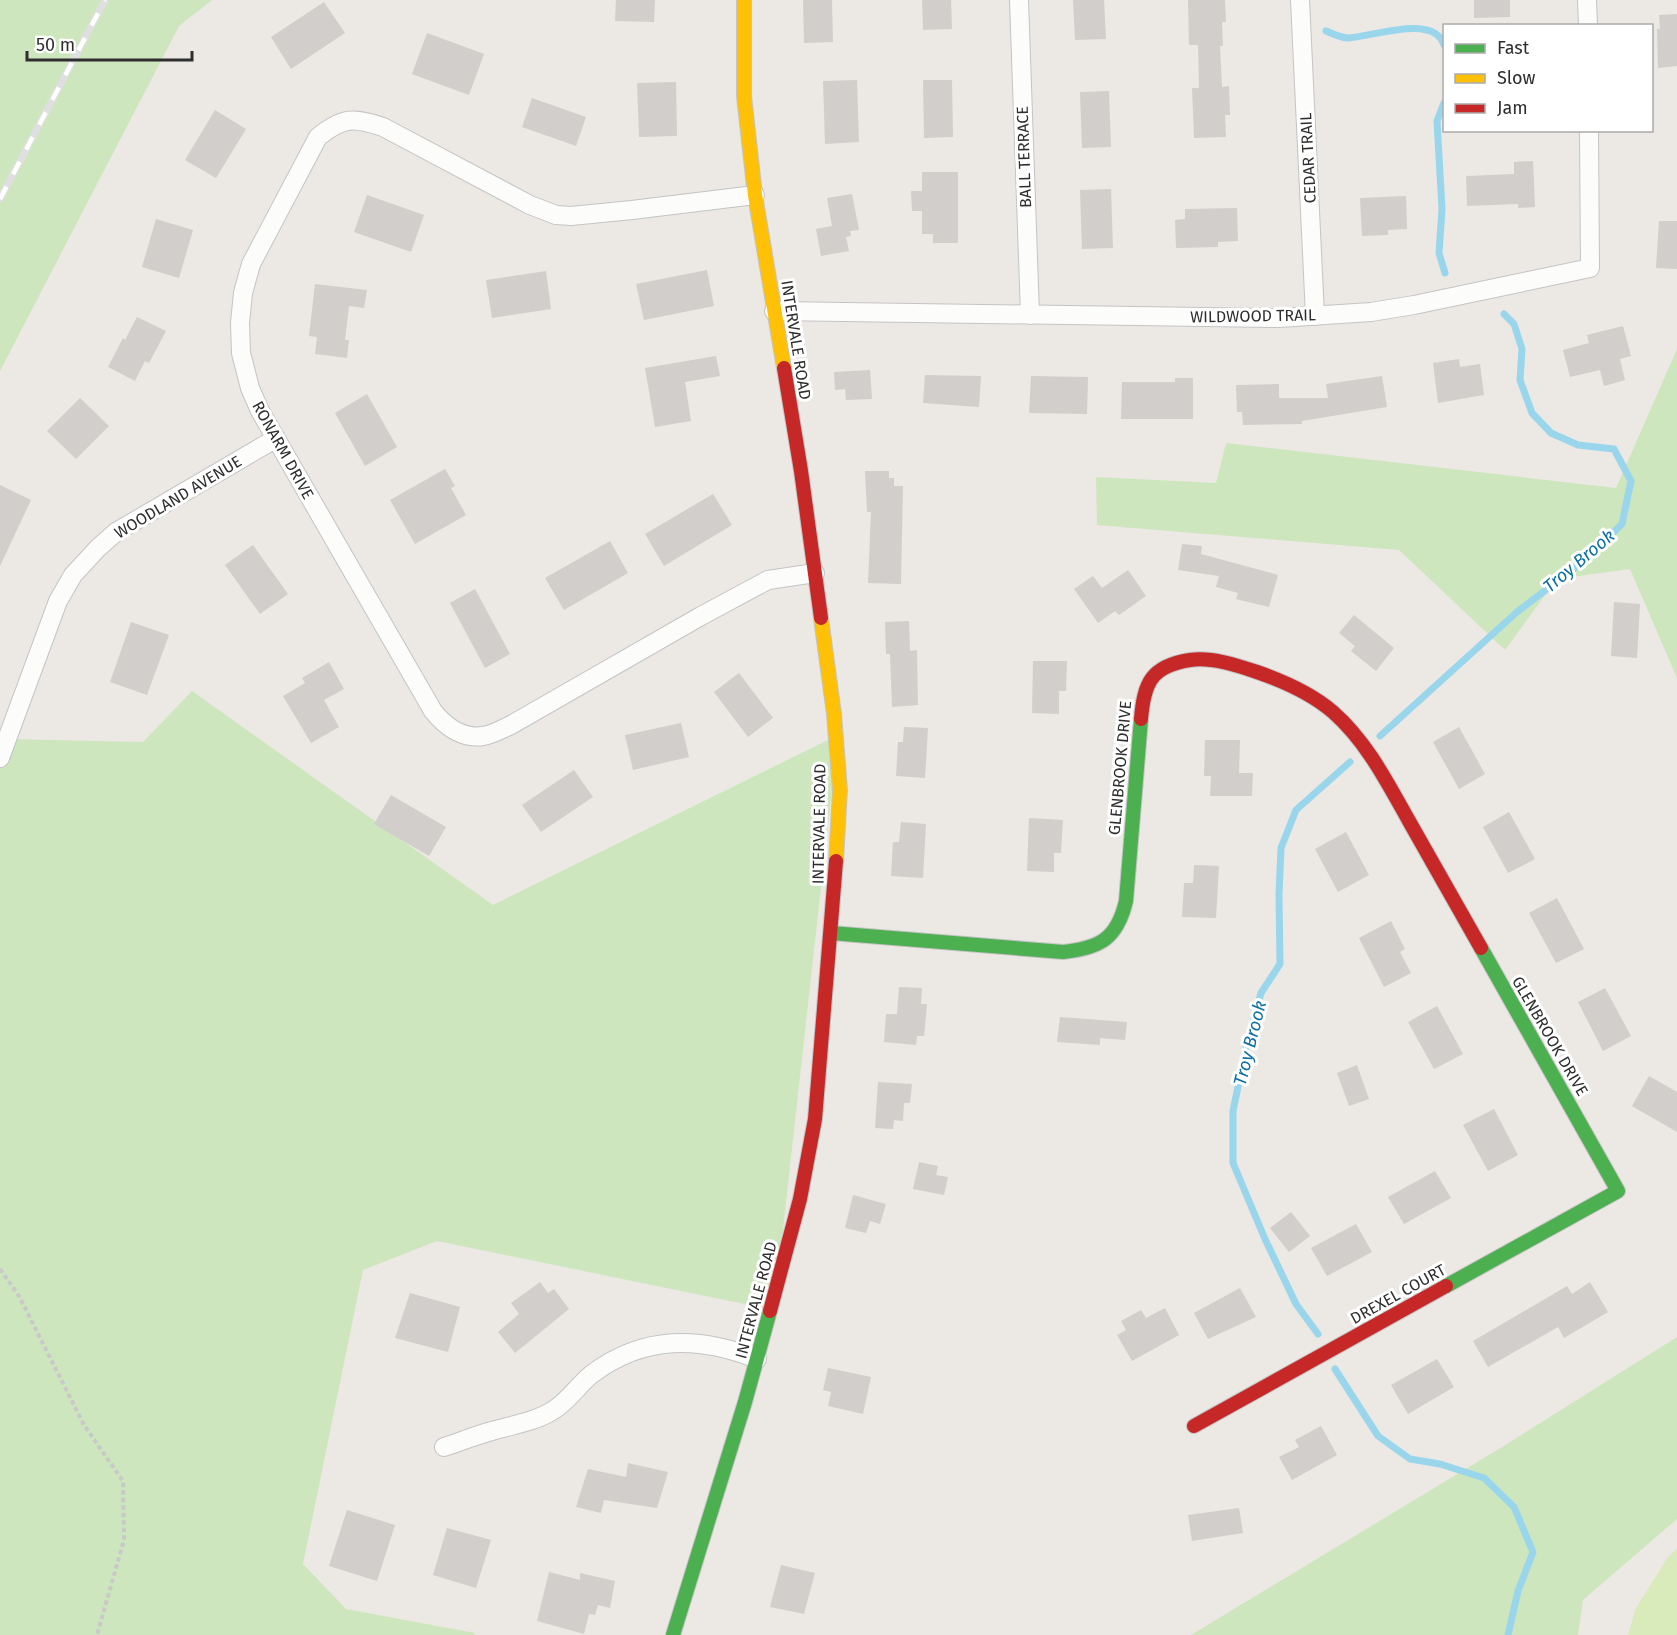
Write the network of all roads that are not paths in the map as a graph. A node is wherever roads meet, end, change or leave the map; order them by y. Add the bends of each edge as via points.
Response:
1 (744, 0) edge
2 (1019, 0) edge
3 (1300, 0) edge
4 (1587, 0) edge
5 (1588, 24) edge
6 (1589, 132) edge
7 (755, 195) junction
8 (774, 310) junction
9 (1030, 315) junction
10 (1315, 316) junction
11 (275, 439) junction
12 (815, 573) junction
13 (0, 758) edge
14 (831, 933) junction
15 (1618, 1191) joint
16 (757, 1359) junction
17 (1194, 1426) dead end
18 (444, 1447) dead end
19 (673, 1635) edge

1 - 7 street, INTERVALE ROAD via 744,96
2 - 9 street, BALL TERRACE
3 - 10 street, CEDAR TRAIL
4 - 5 street
6 - 10 street, WILDWOOD TRAIL via 1590,268 1414,305
7 - 8 street, INTERVALE ROAD
7 - 11 street, RONARM DRIVE via 556,215 383,127 364,121 334,125 318,137 251,264 243,293 241,353 250,388
8 - 9 street, WILDWOOD TRAIL
8 - 12 street, INTERVALE ROAD
9 - 10 street, WILDWOOD TRAIL
11 - 12 street, RONARM DRIVE via 433,711 442,723 469,736 484,736 511,725 768,580
11 - 13 street, WOODLAND AVENUE via 116,532 73,575 58,601
12 - 14 street, INTERVALE ROAD via 840,790
14 - 15 street, GLENBROOK DRIVE via 1063,952 1093,948 1106,940 1124,916 1140,720 1148,682 1171,664 1201,659 1245,667 1301,690 1329,709 1359,738
14 - 16 street, INTERVALE ROAD via 815,1119 800,1198
15 - 17 street, DREXEL COURT
16 - 18 street via 719,1346 689,1342 644,1347 616,1358 591,1375 554,1411
16 - 19 street, INTERVALE ROAD

